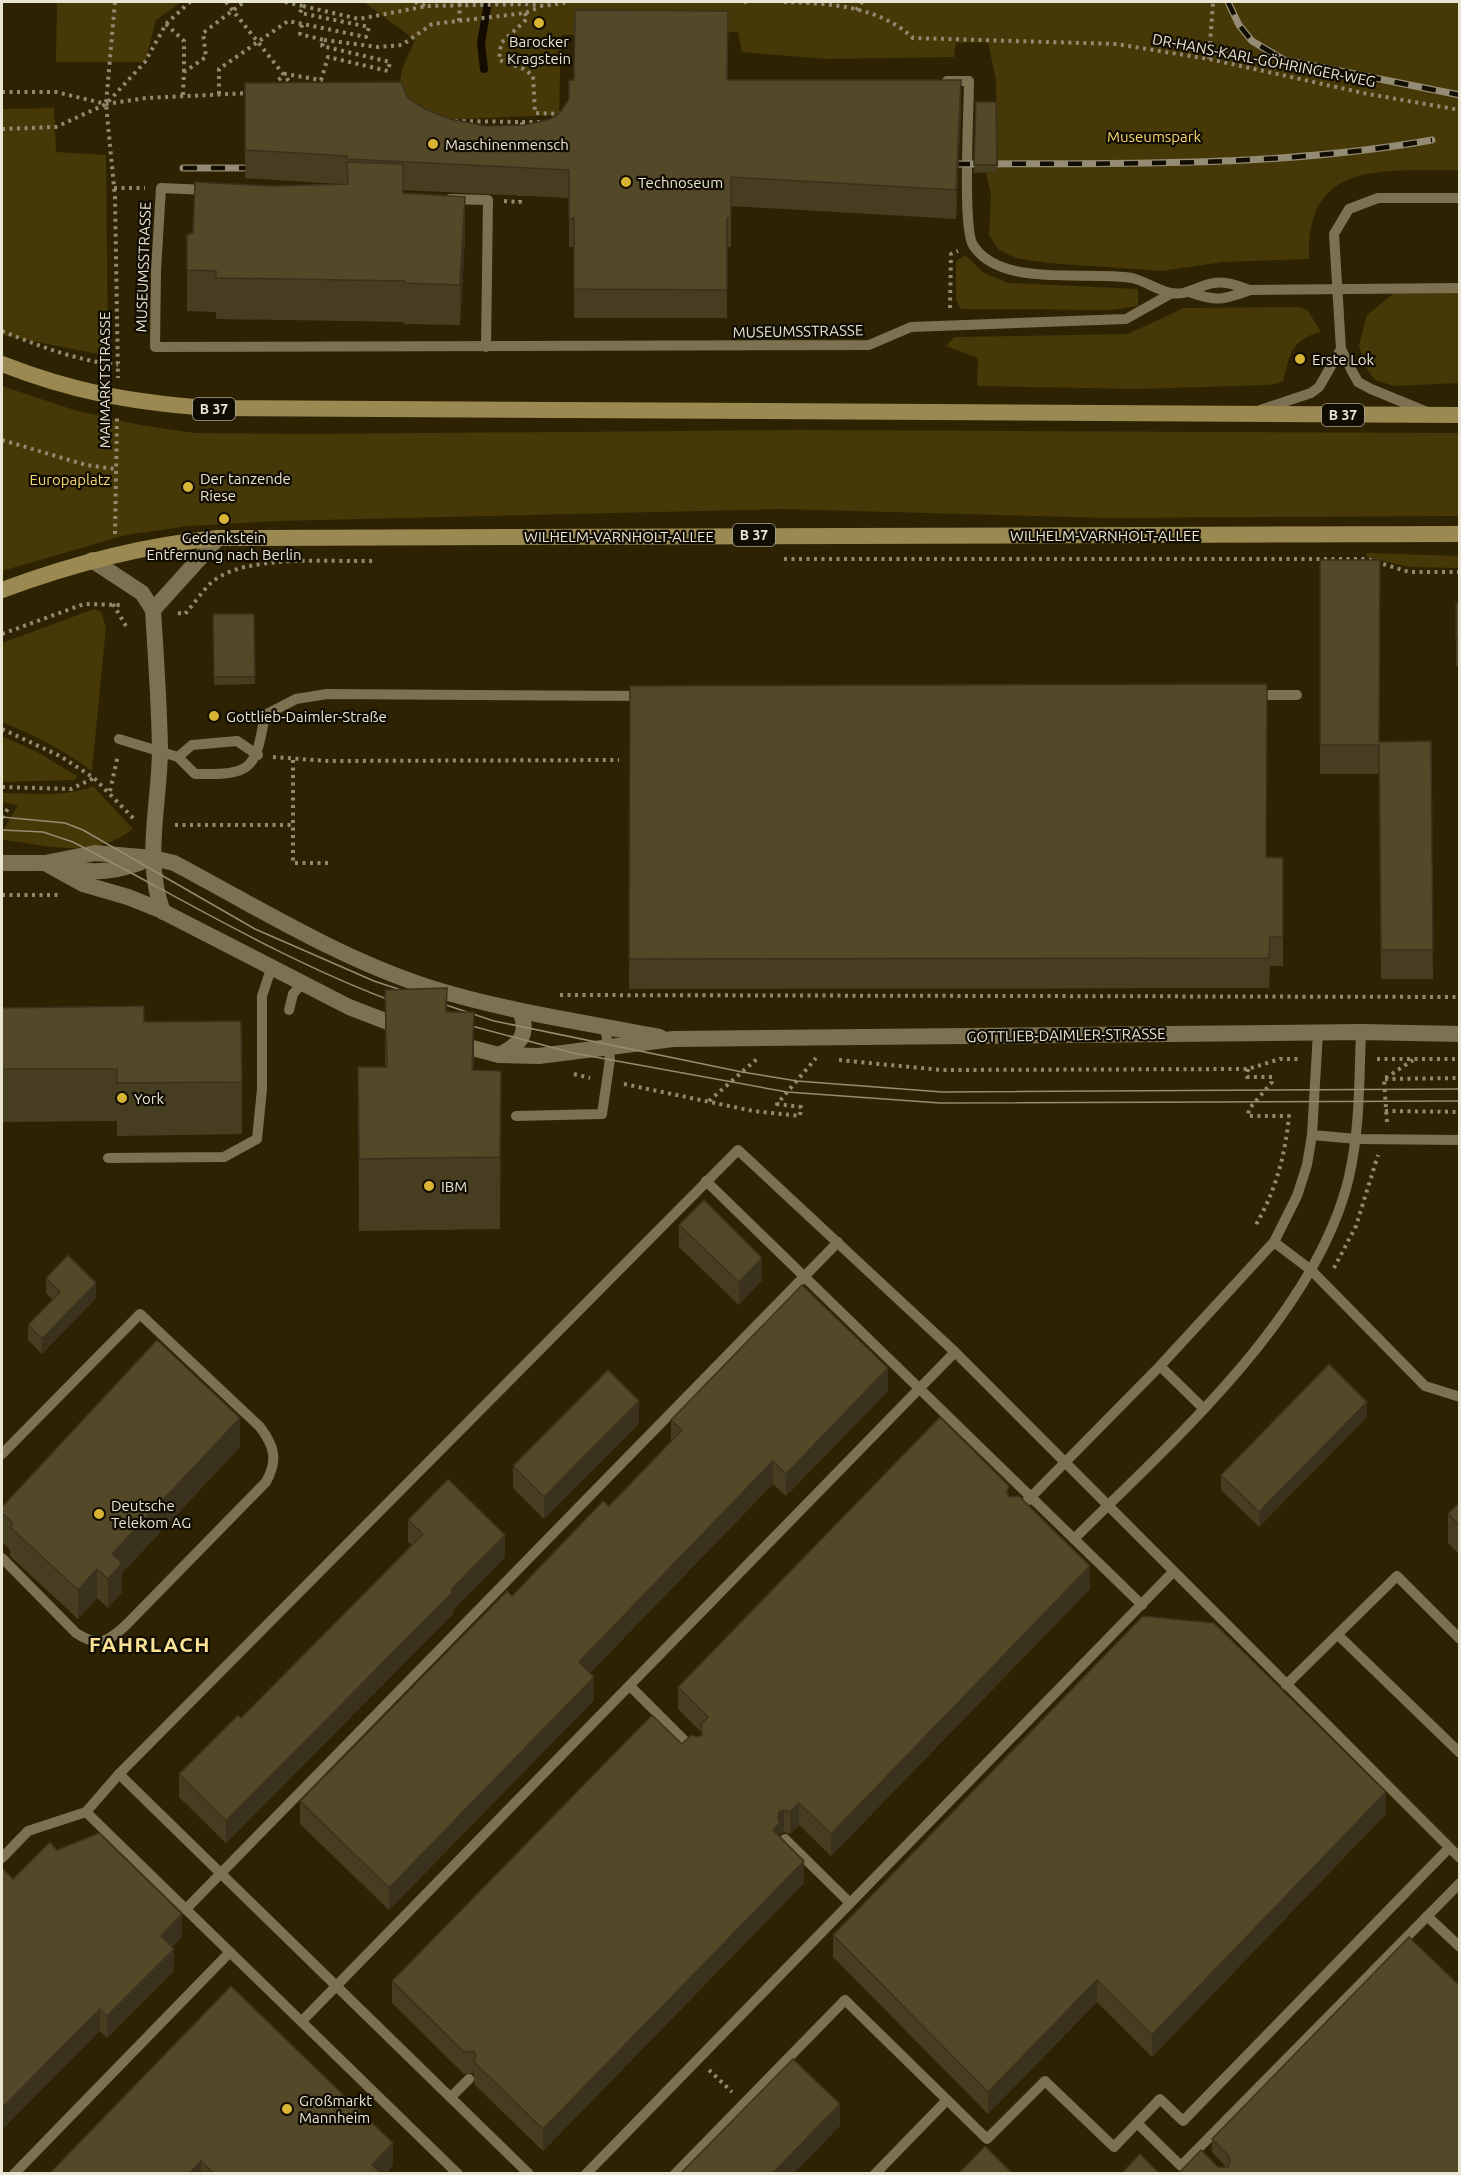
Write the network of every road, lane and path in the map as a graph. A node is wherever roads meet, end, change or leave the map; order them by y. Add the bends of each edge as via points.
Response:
1 (115, 2) edge
2 (190, 2) edge
3 (226, 2) edge
4 (244, 2) edge
5 (285, 2) edge
6 (415, 2) edge
7 (568, 2) edge
8 (744, 2) edge
9 (750, 2) edge
10 (784, 2) edge
11 (862, 2) edge
12 (1213, 2) edge
13 (460, 4) edge
14 (303, 6) junction
15 (427, 6) junction
16 (544, 6) junction
17 (233, 10) junction
18 (856, 10) junction
19 (525, 13) junction
20 (459, 21) junction
21 (166, 24) junction
22 (302, 24) junction
23 (324, 40) junction
24 (258, 41) junction
25 (1209, 58) junction
26 (183, 72) junction
27 (285, 74) junction
28 (934, 81) edge
29 (270, 87) edge
30 (294, 88) edge
31 (2, 92) edge
32 (254, 93) edge
33 (219, 94) junction
34 (183, 96) junction
35 (106, 104) junction
36 (1460, 110) edge
37 (452, 121) edge
38 (554, 121) edge
39 (564, 121) edge
40 (522, 122) junction
41 (2, 129) edge
42 (522, 134) edge
43 (114, 188) junction
44 (161, 188) junction
45 (219, 190) edge
46 (520, 191) edge
47 (442, 198) edge
48 (1460, 198) edge
49 (488, 200) junction
50 (951, 254) dead end
51 (1460, 288) edge
52 (1337, 289) junction
53 (1250, 290) junction
54 (1189, 292) junction
55 (1172, 293) junction
56 (950, 324) junction
57 (2, 332) edge
58 (486, 347) junction
59 (1341, 349) junction
60 (2, 364) edge
61 (118, 365) junction
62 (117, 399) junction
63 (1249, 414) junction
64 (1436, 415) junction
65 (1460, 415) edge
66 (2, 440) edge
67 (116, 469) junction
68 (1460, 534) edge
69 (219, 538) junction
70 (115, 555) junction
71 (92, 560) junction
72 (779, 560) dead end
73 (376, 561) dead end
74 (1460, 572) edge
75 (2, 590) edge
76 (153, 610) junction
77 (126, 626) dead end
78 (2, 634) edge
79 (1239, 695) edge
80 (1297, 695) dead end
81 (658, 696) edge
82 (2, 729) edge
83 (119, 739) joint
84 (160, 749) junction
85 (258, 754) junction
86 (178, 757) junction
87 (292, 759) junction
88 (618, 760) dead end
89 (94, 778) junction
90 (2, 788) edge
91 (110, 792) junction
92 (2, 807) edge
93 (2, 818) edge
94 (156, 824) junction
95 (292, 825) junction
96 (153, 858) junction
97 (2, 863) edge
98 (45, 863) junction
99 (328, 863) dead end
100 (163, 912) junction
101 (272, 966) junction
102 (303, 982) junction
103 (556, 996) dead end
104 (1460, 997) edge
105 (289, 1010) dead end
106 (521, 1013) junction
107 (605, 1026) junction
108 (1318, 1032) junction
109 (1361, 1032) junction
110 (417, 1034) edge
111 (1460, 1034) edge
112 (437, 1039) edge
113 (673, 1039) junction
114 (609, 1049) junction
115 (499, 1055) junction
116 (761, 1055) dead end
117 (805, 1058) dead end
118 (816, 1058) junction
119 (1315, 1059) junction
120 (1460, 1059) edge
121 (1360, 1060) junction
122 (1248, 1069) junction
123 (1460, 1078) edge
124 (1384, 1079) dead end
125 (1384, 1111) dead end
126 (1460, 1112) edge
127 (516, 1116) dead end
128 (1312, 1135) junction
129 (1357, 1139) junction
130 (1460, 1140) edge
131 (108, 1158) dead end
132 (706, 1181) junction
133 (1254, 1228) dead end
134 (838, 1242) junction
135 (1274, 1242) junction
136 (1311, 1270) junction
137 (804, 1276) junction
138 (955, 1352) junction
139 (1160, 1366) junction
140 (920, 1389) junction
141 (1460, 1397) edge
142 (1204, 1409) junction
143 (2, 1454) edge
144 (1065, 1461) junction
145 (1031, 1496) junction
146 (1107, 1505) junction
147 (1014, 1513) edge
148 (1074, 1539) junction
149 (2, 1558) edge
150 (1173, 1572) junction
151 (1142, 1605) junction
152 (1338, 1635) junction
153 (1460, 1639) edge
154 (1286, 1685) junction
155 (630, 1686) junction
156 (696, 1752) edge
157 (1460, 1753) edge
158 (119, 1774) junction
159 (86, 1812) junction
160 (785, 1839) edge
161 (1449, 1848) junction
162 (2, 1858) edge
163 (1460, 1858) edge
164 (221, 1873) junction
165 (1460, 1884) edge
166 (850, 1903) junction
167 (186, 1910) junction
168 (1427, 1916) junction
169 (1460, 1947) edge
170 (230, 1952) junction
171 (336, 1985) junction
172 (302, 2022) junction
173 (698, 2059) junction
174 (469, 2079) dead end
175 (451, 2097) junction
176 (947, 2100) junction
177 (744, 2103) junction
178 (1137, 2123) junction
179 (1198, 2149) junction
180 (1206, 2157) edge
181 (14, 2174) edge
182 (458, 2174) edge
183 (530, 2174) edge
184 (586, 2174) edge
185 (675, 2174) edge
186 (875, 2174) edge

1 - 35 path, MAIMARKTSTRASSE
2 - 21 path
3 - 17 path
4 - 17 path
5 - 14 path
6 - 15 path
7 - 16 path
8 - 9 path
10 - 18 path, DR-HANS-KARL-GÖHRINGER-WEG via 834,3
11 - 18 path
12 - 25 path
13 - 15 path
13 - 16 path
13 - 20 path
14 - 15 path via 359,19
14 - 22 path via 300,13 369,27 366,37
16 - 19 path
17 - 24 path
17 - 26 path via 203,33 206,57
18 - 25 path, DR-HANS-KARL-GÖHRINGER-WEG via 903,28 913,38 1116,45
19 - 20 path
19 - 39 path via 527,19 501,43 499,60 533,76 536,113 564,112
20 - 23 path via 432,24 402,45 378,47
21 - 26 path via 184,40
21 - 35 path via 145,62
22 - 23 path via 300,34
22 - 24 path via 288,21
23 - 27 path via 322,46 390,62 388,71 328,57 321,80
24 - 27 path
24 - 33 path via 219,69
25 - 36 path, DR-HANS-KARL-GÖHRINGER-WEG via 1358,92
26 - 34 path
27 - 29 path
27 - 30 path
28 - 55 lane, MUSEUMSSTRASSE via 969,81 968,214 972,243 988,261 1024,273 1132,278
31 - 35 path via 56,92
32 - 33 path
33 - 34 path
34 - 35 path
35 - 41 path via 56,127
35 - 43 path, MAIMARKTSTRASSE
37 - 40 path
38 - 40 path
40 - 42 path
43 - 44 path
43 - 61 path, MAIMARKTSTRASSE
44 - 45 lane, MUSEUMSSTRASSE
44 - 58 lane, MUSEUMSSTRASSE via 155,347
46 - 49 path via 520,202
47 - 49 lane
48 - 52 lane via 1378,198 1349,209 1335,234
49 - 58 lane
50 - 56 path
51 - 52 lane, MUSEUMSSTRASSE
52 - 53 lane, MUSEUMSSTRASSE
52 - 59 lane
53 - 54 lane, MUSEUMSSTRASSE via 1225,282
53 - 54 lane, MUSEUMSSTRASSE via 1224,300
54 - 55 lane, MUSEUMSSTRASSE
55 - 56 lane, MUSEUMSSTRASSE via 1126,319
56 - 58 lane, MUSEUMSSTRASSE via 911,327 869,345
57 - 61 path via 99,363
59 - 63 lane via 1320,387
59 - 64 lane via 1358,382
60 - 62 main road, B 37 via 50,383
61 - 62 path, MAIMARKTSTRASSE
62 - 63 main road, B 37 via 207,408 312,410
62 - 67 path, MAIMARKTSTRASSE
63 - 64 main road, B 37
64 - 65 main road, B 37
66 - 67 path via 86,465
67 - 70 path, MAIMARKTSTRASSE
68 - 69 main road, WILHELM-VARNHOLT-ALLEE / B 37
69 - 70 main road, WILHELM-VARNHOLT-ALLEE / B 37
69 - 76 street
70 - 71 main road, WILHELM-VARNHOLT-ALLEE / B 37
71 - 75 main road, WILHELM-VARNHOLT-ALLEE / B 37
71 - 76 street via 142,593
72 - 74 path via 1367,559 1409,572
73 - 76 path via 242,568 212,582 185,614
76 - 84 street
77 - 78 path via 113,604 84,604
79 - 80 lane
81 - 85 lane via 327,694 296,699 265,715
82 - 89 path via 60,756
83 - 84 lane
83 - 91 path
84 - 86 lane
84 - 94 street
85 - 86 lane via 237,741 192,745
85 - 86 lane via 243,771 219,774 195,774
85 - 87 path
87 - 88 path
87 - 95 path
89 - 90 path via 71,789
89 - 91 path
91 - 94 path via 135,820
92 - 93 path via 9,807
94 - 95 path
94 - 96 street
95 - 99 path via 293,863
96 - 98 street, GOTTLIEB-DAIMLER-STRASSE via 96,854
96 - 100 street via 155,886
96 - 106 street, GOTTLIEB-DAIMLER-STRASSE via 174,863 320,942 376,967 427,987
97 - 98 street, GOTTLIEB-DAIMLER-STRASSE
98 - 100 street, GOTTLIEB-DAIMLER-STRASSE via 83,884
100 - 101 street, GOTTLIEB-DAIMLER-STRASSE
101 - 102 street, GOTTLIEB-DAIMLER-STRASSE
101 - 131 lane via 261,996 262,1089 257,1139 224,1157
102 - 105 lane via 293,994
102 - 110 street, GOTTLIEB-DAIMLER-STRASSE via 349,1007
103 - 104 path
106 - 107 street, GOTTLIEB-DAIMLER-STRASSE
106 - 115 street via 525,1028 522,1039
107 - 113 street, GOTTLIEB-DAIMLER-STRASSE
107 - 114 lane
108 - 109 street, GOTTLIEB-DAIMLER-STRASSE
108 - 113 street, GOTTLIEB-DAIMLER-STRASSE
108 - 119 lane
109 - 111 street, GOTTLIEB-DAIMLER-STRASSE
109 - 121 lane
112 - 115 street, GOTTLIEB-DAIMLER-STRASSE
113 - 114 street, GOTTLIEB-DAIMLER-STRASSE
114 - 115 street, GOTTLIEB-DAIMLER-STRASSE via 540,1056
114 - 127 lane via 602,1114
116 - 118 path via 708,1101 800,1116 801,1107 777,1104
117 - 118 path
118 - 122 path via 941,1070
119 - 122 path via 1280,1059
119 - 128 lane
120 - 121 path
121 - 129 lane
122 - 133 path via 1247,1077 1272,1077 1248,1116 1289,1116 1279,1174
123 - 124 path
125 - 126 path
128 - 129 lane
128 - 135 lane via 1297,1196
129 - 130 lane
129 - 136 lane via 1335,1220
132 - 134 lane via 738,1150
132 - 137 lane
132 - 158 lane
134 - 137 lane
134 - 138 lane
135 - 136 lane
135 - 139 lane
136 - 141 lane via 1425,1386
136 - 142 lane via 1285,1310
137 - 140 lane
137 - 164 lane
138 - 140 lane
138 - 144 lane
139 - 142 lane
139 - 144 lane
140 - 145 lane
140 - 155 lane
142 - 146 lane
143 - 149 lane via 140,1314 260,1427 275,1454 274,1467 266,1482 127,1624 103,1642 89,1641 76,1633
144 - 145 lane
144 - 146 lane
145 - 147 lane
145 - 148 lane
146 - 148 lane
146 - 150 lane
148 - 151 lane
150 - 151 lane
150 - 154 lane
151 - 166 lane
152 - 153 lane via 1397,1576
152 - 154 lane
152 - 157 lane
154 - 161 lane
155 - 156 lane
155 - 171 lane
158 - 159 lane
158 - 164 lane
159 - 162 lane via 28,1831
159 - 167 lane
160 - 166 lane
161 - 163 lane
161 - 178 lane via 1184,2121 1160,2099
164 - 167 lane
164 - 171 lane
165 - 168 lane
166 - 173 lane
167 - 170 lane
168 - 169 lane
168 - 179 lane
170 - 172 lane
170 - 181 lane
171 - 172 lane
171 - 175 lane
172 - 182 lane
173 - 177 path
173 - 184 lane
174 - 175 lane
175 - 183 lane
176 - 177 lane via 845,2000
176 - 178 lane via 987,2139 1046,2081 1114,2147
176 - 186 lane
177 - 185 lane
178 - 179 lane via 1181,2166
179 - 180 lane

